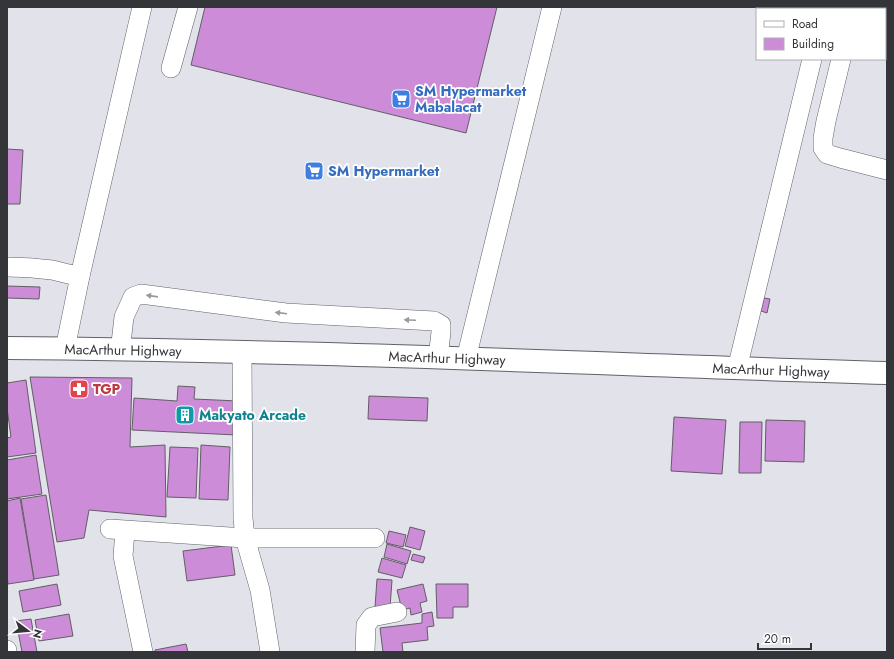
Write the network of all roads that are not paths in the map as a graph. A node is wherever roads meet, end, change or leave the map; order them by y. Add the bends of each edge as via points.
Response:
1 (142, 7) edge
2 (188, 7) edge
3 (552, 7) edge
4 (812, 60) edge
5 (841, 60) edge
6 (171, 68) dead end
7 (887, 170) edge
8 (7, 267) edge
9 (80, 276) junction
10 (7, 348) edge
11 (65, 349) junction
12 (121, 350) junction
13 (242, 352) junction
14 (438, 358) junction
15 (466, 359) junction
16 (736, 369) junction
17 (887, 373) edge
18 (245, 538) junction
19 (375, 538) dead end
20 (398, 612) dead end
21 (143, 652) edge
22 (270, 652) edge
23 (365, 652) edge

1 - 9 street
2 - 6 street
3 - 15 street
4 - 16 street
5 - 7 street via 822,138 823,148 827,154
8 - 9 street via 35,268
9 - 11 street
10 - 11 highway, MacArthur Highway
11 - 12 highway, MacArthur Highway
12 - 13 highway, MacArthur Highway
14 -> 12 street via 441,332 440,324 434,321 286,313 141,294 133,297 124,317
13 - 14 highway, MacArthur Highway
13 - 18 street
14 - 15 highway, MacArthur Highway
15 - 16 highway, MacArthur Highway
16 - 17 highway, MacArthur Highway
18 - 19 street
18 - 21 street via 117,530
18 - 22 street via 260,590
20 - 23 street via 372,617 366,625

